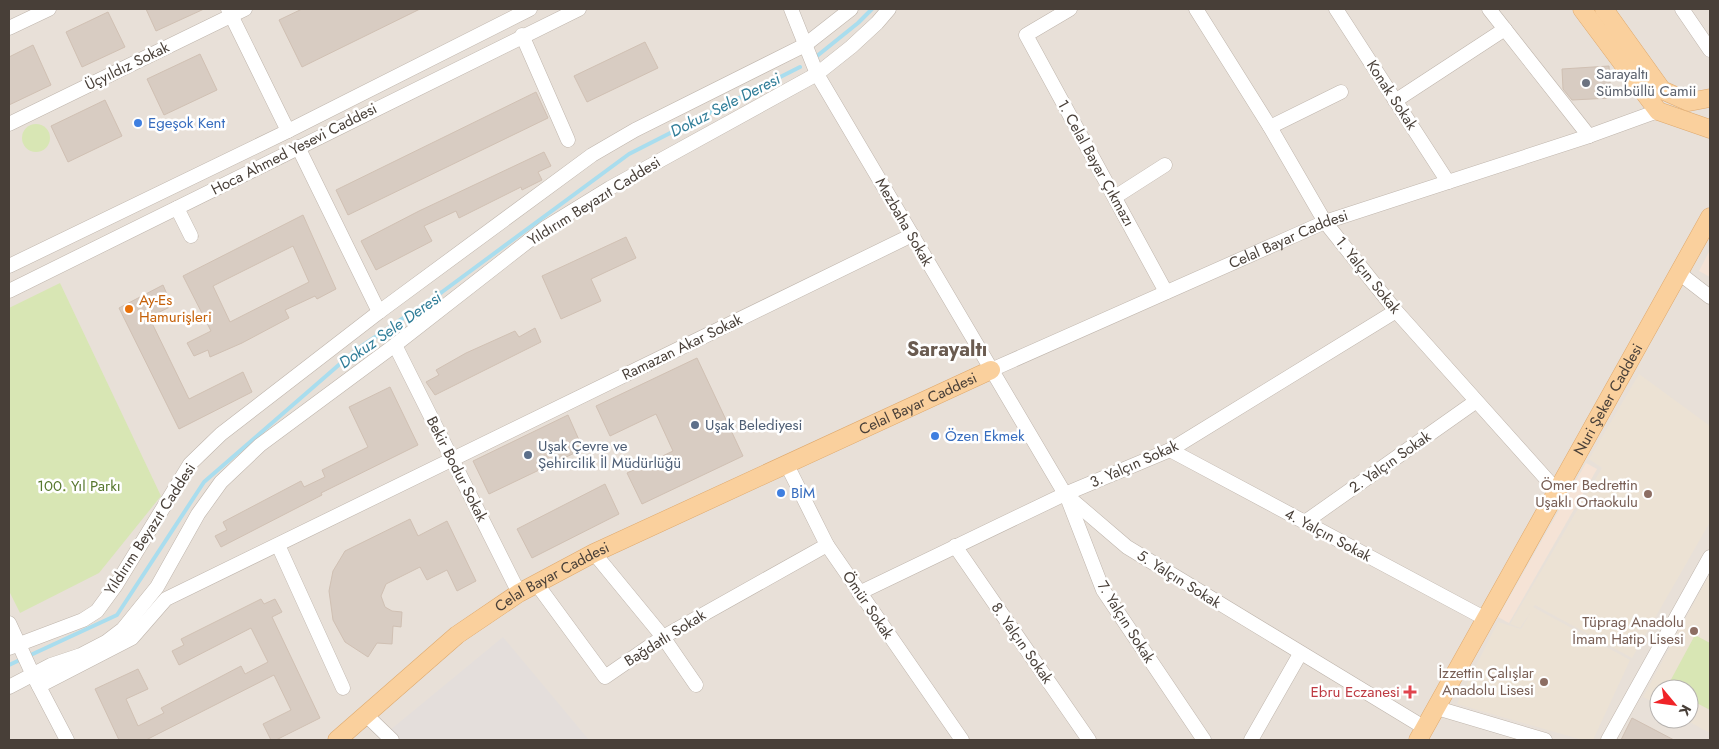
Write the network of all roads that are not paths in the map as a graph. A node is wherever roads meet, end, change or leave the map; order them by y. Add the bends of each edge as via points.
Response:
1 (49, 9) edge
2 (245, 9) edge
3 (530, 9) edge
4 (579, 9) edge
5 (791, 9) edge
6 (851, 9) edge
7 (889, 9) edge
8 (1070, 9) edge
9 (1196, 9) edge
10 (1336, 9) edge
11 (1489, 9) edge
12 (1582, 9) edge
13 (1604, 9) edge
14 (1682, 9) edge
15 (229, 12) edge
16 (506, 14) edge
17 (9, 28) edge
18 (1505, 29) junction
19 (522, 35) junction
20 (805, 45) junction
21 (1710, 50) edge
22 (817, 74) junction
23 (1341, 92) dead end
24 (1710, 98) edge
25 (1395, 101) junction
26 (1658, 111) junction
27 (9, 124) edge
28 (1270, 127) junction
29 (1710, 129) edge
30 (288, 131) junction
31 (1589, 136) junction
32 (568, 140) dead end
33 (298, 147) junction
34 (1165, 165) dead end
35 (1448, 182) junction
36 (1115, 197) junction
37 (176, 208) junction
38 (1710, 216) edge
39 (1325, 222) junction
40 (912, 235) junction
41 (191, 236) dead end
42 (9, 266) edge
43 (1679, 273) junction
44 (9, 291) edge
45 (1166, 292) junction
46 (1710, 297) edge
47 (1396, 311) junction
48 (379, 312) junction
49 (395, 345) junction
50 (991, 370) junction
51 (1475, 402) junction
52 (1170, 450) junction
53 (452, 460) junction
54 (786, 463) junction
55 (1558, 492) junction
56 (1066, 494) junction
57 (1305, 522) junction
58 (278, 545) junction
59 (827, 545) junction
60 (955, 546) junction
61 (594, 553) junction
62 (1710, 557) edge
63 (536, 583) junction
64 (519, 593) junction
65 (859, 593) junction
66 (1486, 619) junction
67 (9, 623) edge
68 (663, 637) junction
69 (14, 646) edge
70 (1300, 654) junction
71 (36, 681) junction
72 (696, 685) dead end
73 (9, 687) edge
74 (343, 688) dead end
75 (1437, 708) junction
76 (366, 715) junction
77 (1422, 734) edge
78 (67, 740) edge
79 (337, 740) edge
80 (392, 740) edge
81 (962, 740) edge
82 (1089, 740) edge
83 (1204, 740) edge
84 (1251, 740) edge
85 (1545, 740) edge
86 (1608, 740) edge

1 - 17 street
2 - 15 street, Üçyıldız Sokak
3 - 16 street, Hoca Ahmed Yesevi Caddesi
4 - 19 street, Hoca Ahmed Yesevi Caddesi
5 - 20 street, Mezbaha Sokak
6 - 20 street, Yıldırım Beyazıt Caddesi
7 - 22 street, Yıldırım Beyazıt Caddesi via 852,48
8 - 36 street, 1. Celal Bayar Çıkmazı via 1026,35
9 - 28 street, 1. Yalçın Sokak
10 - 25 street, Konak Sokak
11 - 18 street
12 - 26 main road
13 - 24 main road via 1662,90 1689,102
14 - 21 street
15 - 27 street, Üçyıldız Sokak
15 - 30 street
16 - 30 street, Hoca Ahmed Yesevi Caddesi
18 - 25 street
18 - 31 street
19 - 32 street
19 - 33 street, Hoca Ahmed Yesevi Caddesi
20 - 22 street, Mezbaha Sokak
20 - 48 street, Yıldırım Beyazıt Caddesi via 634,130 592,155
22 - 40 street, Mezbaha Sokak
22 - 49 street, Yıldırım Beyazıt Caddesi via 610,188 545,228
23 - 28 street
25 - 35 street, Konak Sokak
26 - 29 main road
26 - 31 street, Celal Bayar Caddesi
28 - 39 street, 1. Yalçın Sokak
30 - 42 street, Hoca Ahmed Yesevi Caddesi
31 - 35 street, Celal Bayar Caddesi
33 - 37 street, Hoca Ahmed Yesevi Caddesi
33 - 48 street
34 - 36 street
35 - 39 street, Celal Bayar Caddesi
36 - 45 street, 1. Celal Bayar Çıkmazı
37 - 41 street
37 - 44 street, Hoca Ahmed Yesevi Caddesi
38 - 43 main road, Nuri Şeker Caddesi
39 - 45 street, Celal Bayar Caddesi
39 - 47 street, 1. Yalçın Sokak
40 - 50 street, Mezbaha Sokak
40 - 53 street, Ramazan Akar Sokak
43 - 46 street
43 - 55 main road, Nuri Şeker Caddesi
45 - 50 street, Celal Bayar Caddesi
47 - 51 street, 1. Yalçın Sokak
47 - 52 street, 3. Yalçın Sokak
48 - 69 street, Yıldırım Beyazıt Caddesi via 221,434 190,464 116,585 97,610 83,620
49 - 53 street, Bekir Bodur Sokak
49 - 71 street, Yıldırım Beyazıt Caddesi via 260,446 221,482 198,514 157,587 123,629 81,655 51,665
50 - 54 main road, Celal Bayar Caddesi
50 - 56 street, 5. Yalçın Sokak
51 - 55 street, 1. Yalçın Sokak
51 - 57 street, 2. Yalçın Sokak
52 - 56 street, 3. Yalçın Sokak
52 - 57 street, 4. Yalçın Sokak
53 - 58 street, Ramazan Akar Sokak
53 - 64 street, Bekir Bodur Sokak
54 - 59 street, Ömür Sokak
54 - 61 main road, Celal Bayar Caddesi
55 - 66 main road, Nuri Şeker Caddesi
56 - 60 street, 3. Yalçın Sokak
56 - 70 street, 5. Yalçın Sokak via 1127,547
56 - 83 street, 7. Yalçın Sokak via 1103,590
57 - 66 street, 4. Yalçın Sokak
58 - 71 street, Ramazan Akar Sokak via 166,599 132,638
58 - 74 street
59 - 65 street, Ömür Sokak
59 - 68 street, Bağdatlı Sokak
60 - 65 street, 3. Yalçın Sokak
60 - 82 street, 8. Yalçın Sokak
61 - 63 main road, Celal Bayar Caddesi
61 - 68 street
62 - 86 street
63 - 64 main road, Celal Bayar Caddesi
63 - 68 street, Bağdatlı Sokak via 605,677
64 - 76 main road, Celal Bayar Caddesi via 458,635
65 - 81 street, Ömür Sokak
66 - 75 main road, Nuri Şeker Caddesi
67 - 69 street
68 - 72 street
69 - 71 street
70 - 77 street, 5. Yalçın Sokak
70 - 84 street
71 - 73 street, Yıldırım Beyazıt Caddesi
71 - 78 street
75 - 77 main road, Nuri Şeker Caddesi
75 - 85 street
76 - 79 main road, Celal Bayar Caddesi
76 - 80 street

